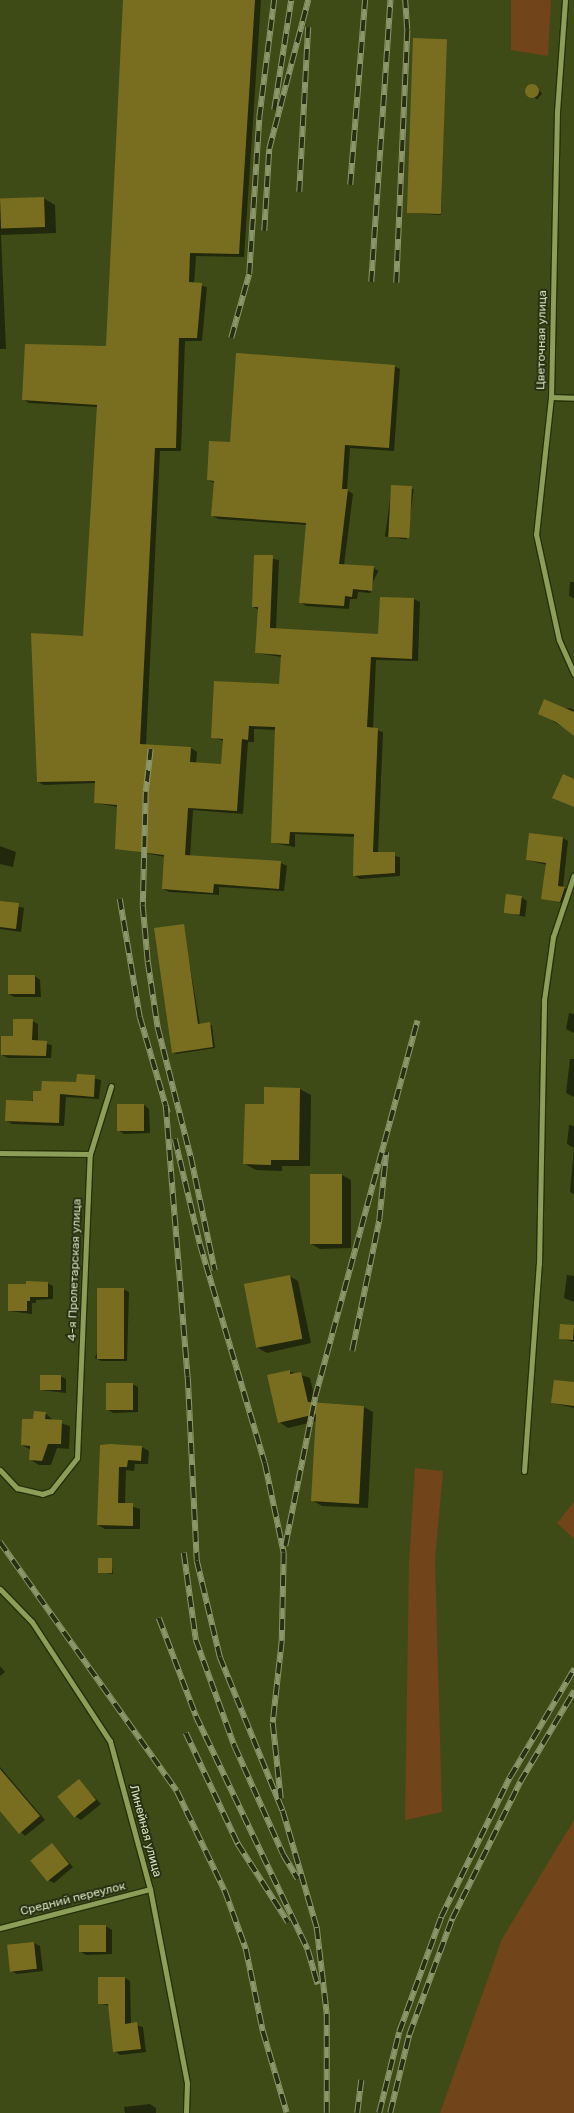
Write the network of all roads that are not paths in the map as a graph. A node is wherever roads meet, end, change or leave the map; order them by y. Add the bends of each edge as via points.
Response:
1 (565, 0) edge
2 (551, 396) junction
3 (574, 398) edge
4 (574, 674) edge
5 (574, 875) edge
6 (111, 1086) dead end
7 (0, 1153) edge
8 (90, 1154) junction
9 (0, 1470) edge
10 (524, 1471) dead end
11 (0, 1589) edge
12 (150, 1889) junction
13 (0, 1928) edge
14 (186, 2113) edge

1 - 2 street, Цветочная улица via 557,111
2 - 3 street
2 - 4 street, Цветочная улица via 536,534 559,640
5 - 10 street via 553,937 544,1000 539,1264
6 - 8 street, 4-я Пролетарская улица
7 - 8 street
8 - 9 street, 4-я Пролетарская улица via 77,1458 51,1491 42,1494 17,1488
11 - 12 street, Линейная улица via 32,1622 110,1741
12 - 13 street, Средний переулок
12 - 14 street, Линейная улица via 187,2083

